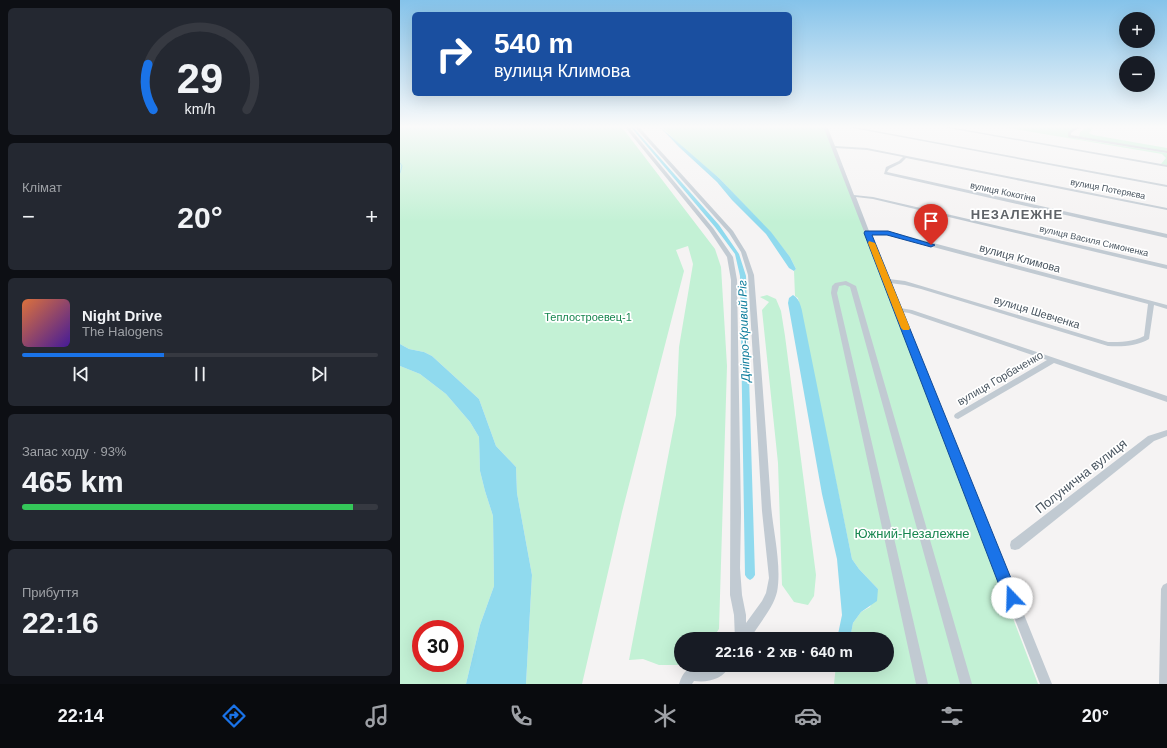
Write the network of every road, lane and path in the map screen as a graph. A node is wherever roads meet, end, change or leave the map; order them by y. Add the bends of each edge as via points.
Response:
1 (652, 158) edge
2 (665, 158) edge
3 (837, 158) edge
4 (904, 158) edge
5 (910, 158) edge
6 (1016, 158) edge
7 (1121, 158) edge
8 (1167, 166) edge
9 (1167, 186) edge
10 (853, 196) junction
11 (1167, 209) edge
12 (867, 233) junction
13 (1167, 236) edge
14 (1167, 267) edge
15 (887, 281) junction
16 (1151, 303) junction
17 (1167, 307) edge
18 (899, 310) junction
19 (1052, 360) junction
20 (1167, 399) edge
21 (958, 416) dead end
22 (1167, 433) edge
23 (1015, 545) dead end
24 (1167, 589) edge
25 (740, 632) edge
26 (748, 632) edge
27 (717, 672) edge
28 (685, 684) edge
29 (922, 684) edge
30 (966, 684) edge
31 (1046, 684) edge
32 (1165, 684) edge

1 - 25 street via 730,256 734,280 735,568
2 - 26 street via 731,232 747,260 751,275 774,578 766,605
3 - 10 street
4 - 13 street, вулиця Кокотіна via 887,168 885,173
5 - 11 street, вулиця Потеряєва
6 - 9 street
7 - 8 street
10 - 12 street
10 - 14 street, вулиця Василя Симоненка via 873,198
12 - 15 street
12 - 16 street, вулиця Климова via 888,233
15 - 16 street, вулиця Шевченка via 923,288 1115,345 1147,337
15 - 18 street
16 - 17 street, вулиця Климова
18 - 19 street via 910,311
18 - 31 street
19 - 20 street
19 - 21 street, вулиця Горбаченко
22 - 23 street, Полунична вулиця via 1151,438
24 - 32 street
27 - 28 street via 700,676 690,674
29 - 30 street via 834,293 835,286 841,283 853,286

